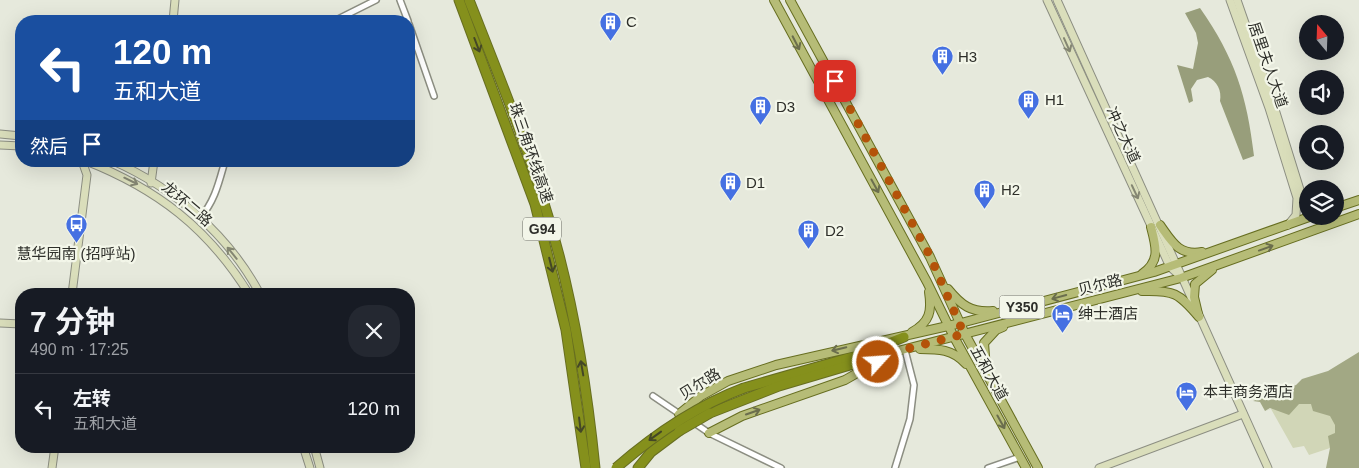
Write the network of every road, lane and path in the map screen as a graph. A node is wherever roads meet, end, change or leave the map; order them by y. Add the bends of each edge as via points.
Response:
1 (175, 0) edge
2 (376, 0) edge
3 (400, 0) edge
4 (459, 0) edge
5 (469, 0) edge
6 (774, 0) edge
7 (790, 0) edge
8 (798, 0) edge
9 (1047, 0) edge
10 (1058, 0) edge
11 (1230, 0) edge
12 (1237, 0) edge
13 (174, 15) edge
14 (346, 15) edge
15 (405, 15) edge
16 (802, 21) junction
17 (415, 43) edge
18 (434, 96) dead end
19 (0, 134) edge
20 (15, 135) edge
21 (0, 145) edge
22 (15, 146) edge
23 (84, 167) edge
24 (97, 167) edge
25 (100, 167) edge
26 (125, 167) edge
27 (153, 167) edge
28 (223, 167) edge
29 (87, 175) junction
30 (152, 180) junction
31 (1299, 186) edge
32 (150, 191) junction
33 (1359, 200) edge
34 (1344, 205) edge
35 (1359, 214) edge
36 (200, 218) junction
37 (1299, 221) edge
38 (1288, 225) junction
39 (1156, 226) junction
40 (1217, 250) junction
41 (1220, 264) junction
42 (1174, 265) junction
43 (1140, 276) junction
44 (1181, 278) junction
45 (942, 281) junction
46 (927, 282) junction
47 (73, 288) edge
48 (245, 288) edge
49 (256, 288) edge
50 (1128, 292) junction
51 (1014, 309) junction
52 (1199, 317) junction
53 (1014, 321) junction
54 (0, 323) edge
55 (961, 323) junction
56 (15, 324) edge
57 (949, 325) junction
58 (964, 334) junction
59 (904, 337) junction
60 (954, 337) junction
61 (905, 350) junction
62 (894, 352) junction
63 (975, 375) junction
64 (988, 376) junction
65 (653, 396) dead end
66 (679, 414) junction
67 (1243, 414) junction
68 (709, 433) junction
69 (54, 453) edge
70 (305, 453) edge
71 (316, 453) edge
72 (1020, 457) junction
73 (52, 468) edge
74 (310, 468) edge
75 (320, 468) edge
76 (586, 468) edge
77 (595, 468) edge
78 (616, 468) edge
79 (638, 468) edge
80 (781, 468) edge
81 (895, 468) edge
82 (988, 468) edge
83 (1026, 468) edge
84 (1038, 468) edge
85 (1099, 468) edge
86 (1268, 468) edge

1 - 13 main road
2 - 14 street
3 - 15 street
4 -> 76 highway, 珠三角环线高速 / G94 via 535,204 566,330
77 -> 5 highway, 珠三角环线高速 / G94 via 584,379 560,259 520,131
6 -> 46 main road, 五和大道
7 - 16 main road, 五和大道
8 - 16 main road
9 -> 39 main road, 冲之大道
10 - 39 main road, 冲之大道
11 - 38 main road, 居里夫人大道 via 1297,198 1296,215
12 - 31 main road, 居里夫人大道
16 - 45 main road, 五和大道
17 - 18 street
19 - 20 main road
21 - 22 main road
23 - 29 main road
24 - 29 main road
25 -> 32 main road, 龙环二路
26 - 30 main road, 龙环二路
27 - 30 main road
28 - 36 street via 210,207
29 - 47 main road
30 - 32 main road
30 - 36 main road, 龙环二路
32 - 48 main road, 龙环二路 via 212,244
33 - 34 main road
41 -> 35 main road, 贝尔路 / Y350
49 -> 36 main road, 龙环二路 via 234,255
37 - 38 main road, 贝尔路 / Y350
38 - 40 main road, 贝尔路 / Y350
39 - 40 main road via 1179,250 1196,253
39 - 42 main road, 冲之大道
39 - 43 main road via 1155,260
40 - 42 main road, 贝尔路 / Y350
41 - 44 main road, 贝尔路 / Y350
41 - 52 main road via 1195,284 1194,297
42 - 43 main road, 贝尔路 / Y350
42 - 44 main road, 冲之大道
43 -> 51 main road, 贝尔路 / Y350
44 - 50 main road, 贝尔路 / Y350
44 - 52 main road, 冲之大道
45 - 51 main road via 969,309 987,312
45 - 55 main road, 五和大道
46 - 57 main road, 五和大道
46 - 59 main road via 931,313 920,327
50 - 52 main road via 1168,291 1184,300
50 - 53 main road, 贝尔路 / Y350
51 - 55 main road, 贝尔路 / Y350
52 - 67 main road, 冲之大道
53 - 58 main road, 贝尔路 / Y350
53 - 64 main road via 996,330 984,343
54 - 56 main road
55 - 57 main road, 贝尔路 / Y350
55 - 58 main road, 五和大道
57 - 59 main road, 贝尔路 / Y350
57 - 60 main road, 五和大道
58 - 60 main road, 贝尔路 / Y350
58 - 64 main road, 五和大道
59 -> 66 main road, 贝尔路 / Y350 via 877,340 776,364 736,378 701,396
59 -> 78 highway, bridge via 722,396 674,423
60 - 61 main road, 贝尔路 / Y350
60 - 63 main road, 五和大道
61 - 62 main road, 贝尔路 / Y350
61 - 63 main road via 944,350 961,359
61 - 81 street via 914,385 910,418
68 -> 62 main road, 贝尔路 / Y350 via 742,416 845,380
62 - 79 highway, bridge via 779,386 710,413 651,452
63 -> 72 main road, 五和大道
64 - 84 main road, 五和大道
65 - 66 street
66 - 68 street
67 - 85 main road
67 - 86 main road, 冲之大道
68 - 80 street
69 - 73 main road
70 - 74 main road
71 - 75 main road
72 - 82 street
72 - 83 main road, 五和大道

